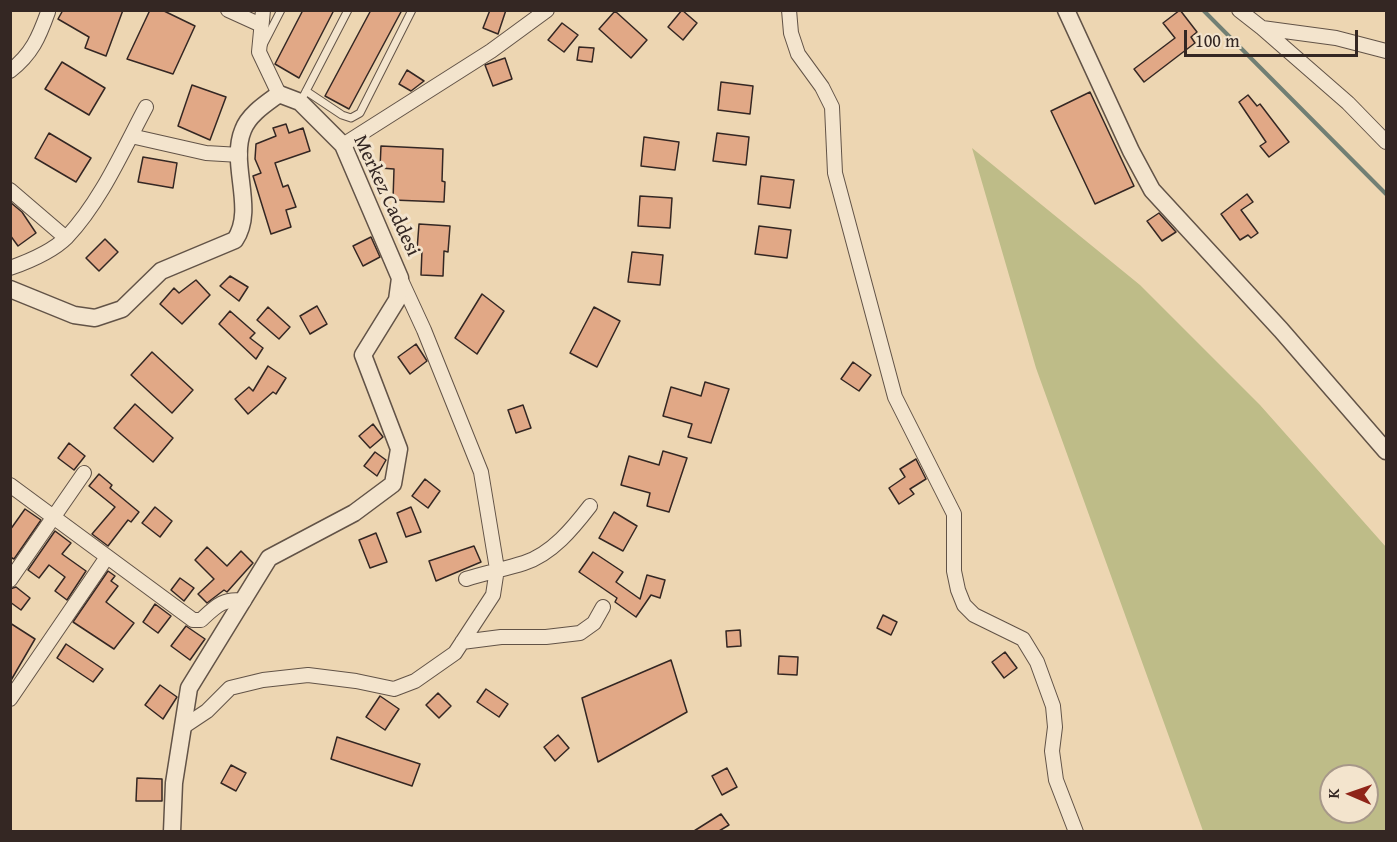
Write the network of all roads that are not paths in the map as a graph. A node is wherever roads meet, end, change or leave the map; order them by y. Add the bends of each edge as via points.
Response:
1 (228, 10) edge
2 (263, 10) edge
3 (281, 10) edge
4 (348, 10) edge
5 (412, 10) edge
6 (547, 10) edge
7 (789, 10) edge
8 (1066, 10) edge
9 (1239, 10) edge
10 (46, 11) edge
11 (261, 25) junction
12 (1262, 28) junction
13 (1386, 51) edge
14 (259, 52) junction
15 (10, 70) edge
16 (279, 94) junction
17 (303, 97) junction
18 (146, 107) dead end
19 (131, 136) junction
20 (1386, 142) edge
21 (343, 145) junction
22 (240, 155) junction
23 (10, 190) edge
24 (66, 238) junction
25 (10, 268) edge
26 (400, 278) junction
27 (10, 289) edge
28 (1386, 451) edge
29 (84, 473) dead end
30 (10, 485) edge
31 (590, 506) dead end
32 (53, 516) junction
33 (107, 557) junction
34 (496, 569) junction
35 (466, 579) dead end
36 (10, 580) edge
37 (244, 602) junction
38 (603, 607) dead end
39 (462, 642) junction
40 (10, 699) edge
41 (183, 727) junction
42 (172, 831) edge
43 (1076, 831) edge

1 - 11 street
2 - 11 street
3 - 14 lane
4 - 17 lane
5 - 17 lane via 360,113 351,118
6 - 21 street via 491,51
7 - 43 street via 798,54 832,107 835,173 895,396 954,514 958,590 964,605 974,615 1023,639 1037,662 1053,706 1056,780
8 - 28 street via 1152,190
9 - 12 street
10 - 15 street via 38,41 26,58
11 - 14 street
12 - 13 street via 1336,38
12 - 20 street
14 - 16 street
16 - 17 street, Merkez Caddesi
16 - 22 street via 254,114 243,130
17 - 21 street, Merkez Caddesi
18 - 19 street
19 - 22 street via 206,153
19 - 24 street
21 - 26 street, Merkez Caddesi
22 - 27 street via 242,230 235,240 162,270 122,309 95,318 74,315
23 - 24 street
24 - 25 street via 47,252
26 - 34 street via 481,472
26 - 37 street, Merkez Caddesi via 397,300 363,355 399,449 393,484 354,513 269,558
29 - 32 street
30 - 32 street
31 - 34 street via 568,533 543,553 525,563
32 - 33 street
32 - 36 street
33 - 37 street via 193,620 201,620 218,603 234,599
33 - 40 street
34 - 35 street
34 - 39 street via 493,595
37 - 41 street, Merkez Caddesi via 189,688
38 - 39 street via 594,623 580,633
39 - 41 street via 455,653 423,676 394,689 308,675 263,680 230,688 207,711
41 - 42 street, Merkez Caddesi via 174,783

